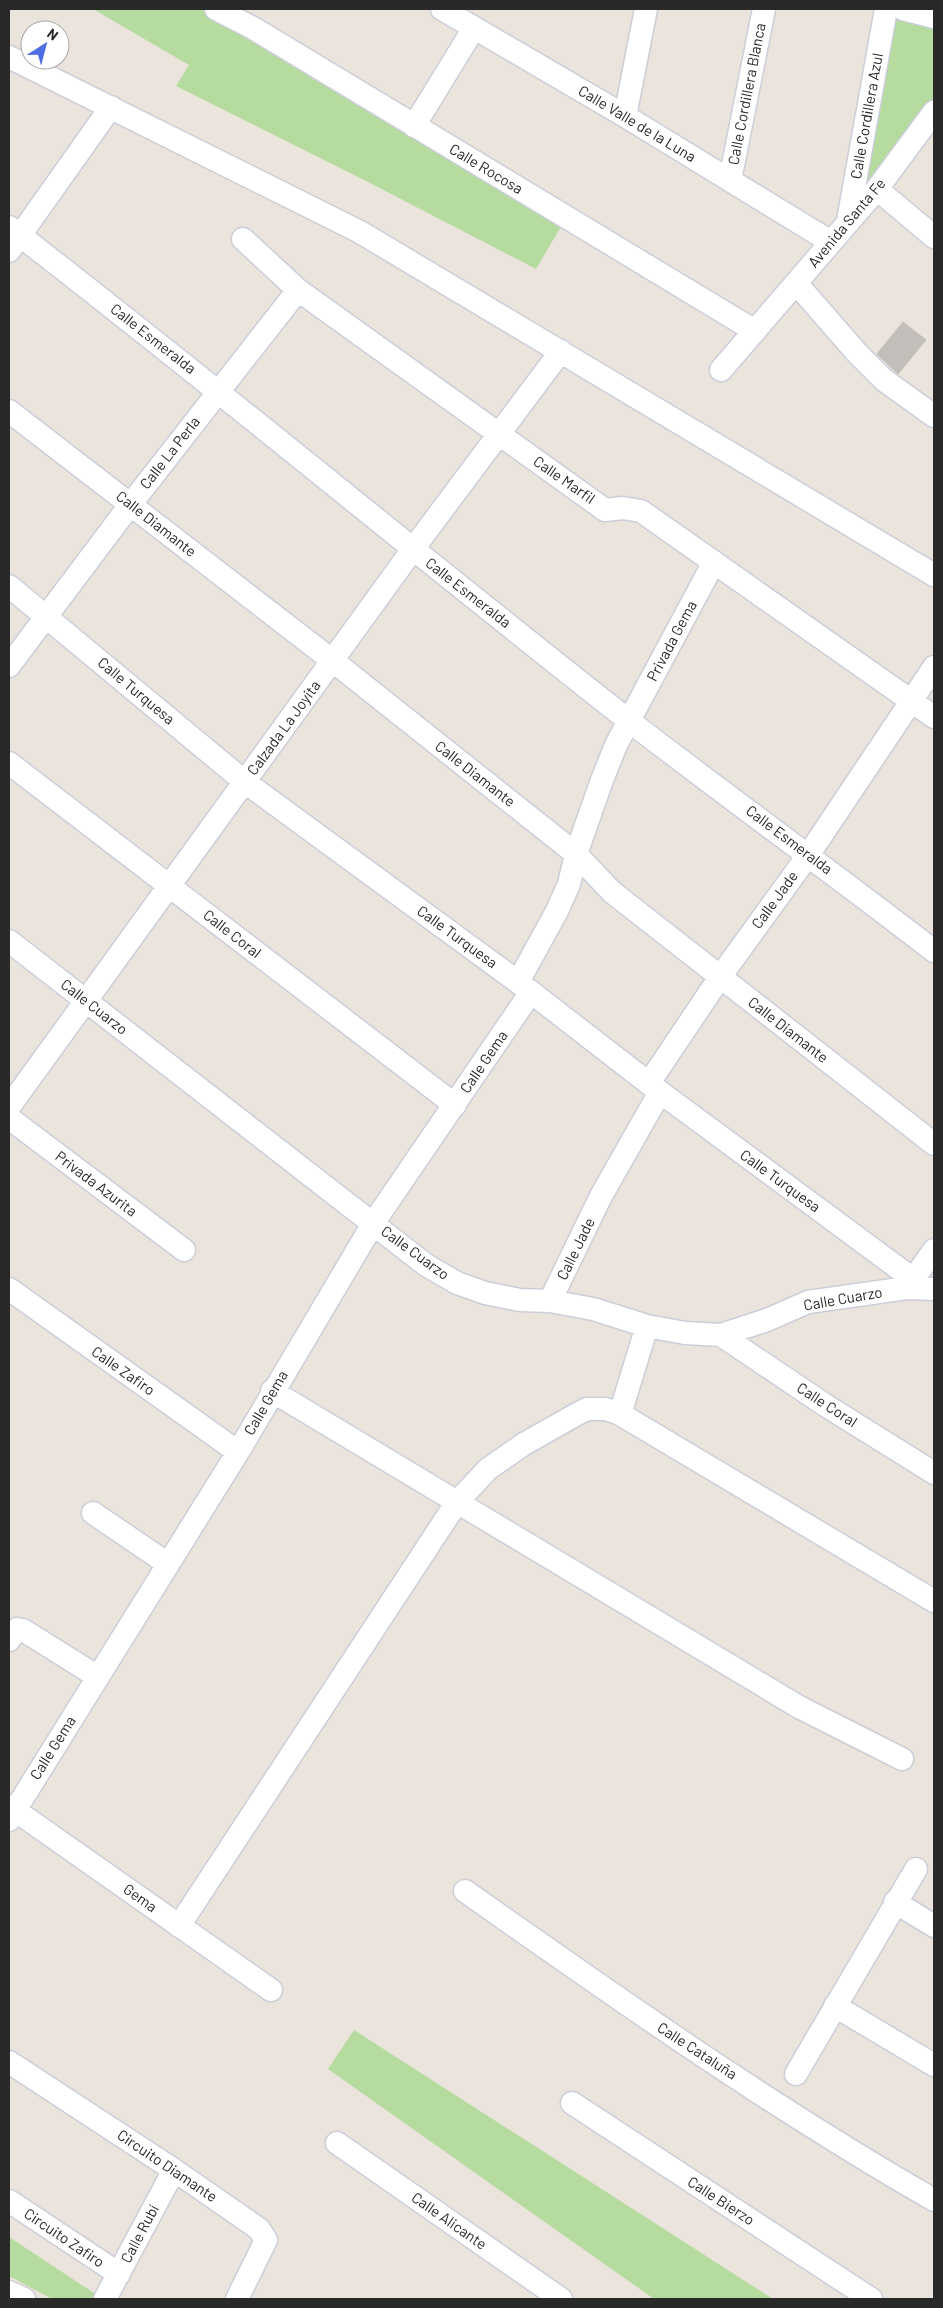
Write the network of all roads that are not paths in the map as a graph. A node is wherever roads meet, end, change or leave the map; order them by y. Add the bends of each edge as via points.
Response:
1 (216, 9) edge
2 (442, 9) edge
3 (646, 9) edge
4 (764, 9) edge
5 (886, 9) edge
6 (903, 9) edge
7 (934, 18) edge
8 (474, 28) junction
9 (9, 57) edge
10 (111, 107) junction
11 (934, 112) edge
12 (625, 116) junction
13 (414, 126) junction
14 (730, 180) junction
15 (877, 189) junction
16 (848, 222) junction
17 (934, 237) edge
18 (13, 238) edge
19 (243, 240) dead end
20 (831, 242) junction
21 (796, 283) junction
22 (298, 290) junction
23 (755, 331) junction
24 (561, 351) junction
25 (721, 370) dead end
26 (218, 391) junction
27 (9, 411) edge
28 (934, 416) edge
29 (499, 434) junction
30 (130, 505) junction
31 (413, 549) junction
32 (714, 562) junction
33 (934, 575) edge
34 (9, 586) edge
35 (45, 616) junction
36 (333, 661) junction
37 (9, 666) edge
38 (934, 667) edge
39 (911, 702) junction
40 (934, 717) edge
41 (629, 721) junction
42 (9, 763) edge
43 (245, 782) junction
44 (576, 854) junction
45 (809, 854) junction
46 (170, 886) junction
47 (9, 941) edge
48 (934, 951) edge
49 (720, 977) junction
50 (524, 987) junction
51 (86, 1001) junction
52 (654, 1088) junction
53 (455, 1105) junction
54 (9, 1107) edge
55 (9, 1118) edge
56 (934, 1144) edge
57 (374, 1222) junction
58 (184, 1250) dead end
59 (934, 1250) edge
60 (910, 1284) junction
61 (9, 1289) edge
62 (934, 1289) edge
63 (550, 1301) junction
64 (647, 1326) junction
65 (721, 1335) junction
66 (272, 1391) junction
67 (620, 1414) junction
68 (238, 1452) junction
69 (934, 1473) edge
70 (457, 1502) junction
71 (93, 1513) dead end
72 (168, 1564) junction
73 (934, 1601) edge
74 (9, 1640) edge
75 (98, 1677) junction
76 (902, 1759) dead end
77 (11, 1812) edge
78 (916, 1869) dead end
79 (466, 1891) dead end
80 (895, 1902) junction
81 (179, 1926) junction
82 (934, 1926) edge
83 (271, 1990) dead end
84 (835, 2006) junction
85 (9, 2062) edge
86 (934, 2065) edge
87 (796, 2074) dead end
88 (572, 2103) dead end
89 (337, 2143) dead end
90 (174, 2170) junction
91 (934, 2200) edge
92 (9, 2201) edge
93 (119, 2274) junction
94 (9, 2292) edge
95 (24, 2299) edge
96 (106, 2299) edge
97 (237, 2299) edge
98 (561, 2299) edge
99 (871, 2299) edge

1 - 13 street, Calle Rocosa
2 - 8 street, Calle Valle de la Luna
3 - 12 street
4 - 14 street, Calle Cordillera Blanca
5 - 16 street, Calle Cordillera Azul
6 - 7 street
8 - 12 street, Calle Valle de la Luna
8 - 13 street
9 - 10 street
10 - 18 street
10 - 24 street via 360,232
11 - 15 street, Avenida Santa Fe
12 - 14 street, Calle Valle de la Luna
13 - 23 street, Calle Rocosa
14 - 20 street, Calle Valle de la Luna
15 - 16 street, Avenida Santa Fe
15 - 17 street
16 - 20 street, Avenida Santa Fe
18 - 26 street, Calle Esmeralda
19 - 22 street, Calle Marfil
20 - 21 street, Avenida Santa Fe
21 - 23 street, Avenida Santa Fe
21 - 28 street via 857,354
22 - 26 street, Calle La Perla
22 - 29 street, Calle Marfil
23 - 25 street, Avenida Santa Fe
24 - 29 street, Calzada La Joyita
24 - 33 street
26 - 30 street, Calle La Perla
26 - 31 street, Calle Esmeralda
27 - 30 street, Calle Diamante
29 - 31 street, Calzada La Joyita
29 - 32 street, Calle Marfil via 605,510 641,510
30 - 35 street, Calle La Perla
30 - 36 street, Calle Diamante
31 - 36 street, Calzada La Joyita
31 - 41 street, Calle Esmeralda
32 - 39 street, Calle Marfil
32 - 41 street, Privada Gema
34 - 35 street, Calle Turquesa
35 - 37 street, Calle La Perla
35 - 43 street, Calle Turquesa
36 - 43 street, Calzada La Joyita
36 - 44 street, Calle Diamante
38 - 39 street, Calle Jade
39 - 40 street, Calle Marfil
39 - 45 street, Calle Jade
41 - 44 street, Calle Gema via 602,780
41 - 45 street, Calle Esmeralda
42 - 46 street, Calle Coral
43 - 46 street, Calzada La Joyita
43 - 50 street, Calle Turquesa
44 - 49 street, Calle Diamante via 612,892
44 - 50 street, Calle Gema via 568,884
45 - 48 street, Calle Esmeralda
45 - 49 street, Calle Jade
46 - 51 street, Calzada La Joyita
46 - 53 street, Calle Coral
47 - 51 street, Calle Cuarzo
49 - 52 street, Calle Jade
49 - 56 street, Calle Diamante
50 - 52 street, Calle Turquesa
50 - 53 street, Calle Gema
51 - 54 street, Calzada La Joyita
51 - 57 street, Calle Cuarzo
52 - 60 street, Calle Turquesa
52 - 63 street, Calle Jade
53 - 57 street, Calle Gema
55 - 58 street, Privada Azurita
57 - 63 street, Calle Cuarzo via 426,1265 457,1283 520,1300
57 - 66 street, Calle Gema
59 - 60 street
60 - 62 street, Calle Cuarzo
60 - 65 street, Calle Cuarzo via 808,1302
61 - 68 street, Calle Zafiro
63 - 64 street, Calle Cuarzo via 593,1309
64 - 65 street, Calle Cuarzo
64 - 67 street
65 - 69 street, Calle Coral
66 - 68 street, Calle Gema
66 - 70 street
67 - 70 street via 606,1409 576,1414 488,1469
67 - 73 street
68 - 72 street, Calle Gema
70 - 76 street via 799,1707
70 - 81 street
71 - 72 street
72 - 75 street, Calle Gema
74 - 75 street via 18,1629 23,1630
75 - 77 street, Calle Gema
77 - 81 street, Gema
78 - 80 street
79 - 91 street, Calle Cataluña via 615,1997 751,2087
80 - 82 street
80 - 84 street
81 - 83 street, Gema
84 - 86 street
84 - 87 street
85 - 90 street, Circuito Diamante
88 - 99 street, Calle Bierzo
89 - 98 street, Calle Alicante
90 - 93 street, Calle Rubí
90 - 97 street, Circuito Diamante via 263,2234 266,2240
92 - 93 street, Circuito Zafiro
93 - 96 street, Calle Rubí
94 - 95 street

